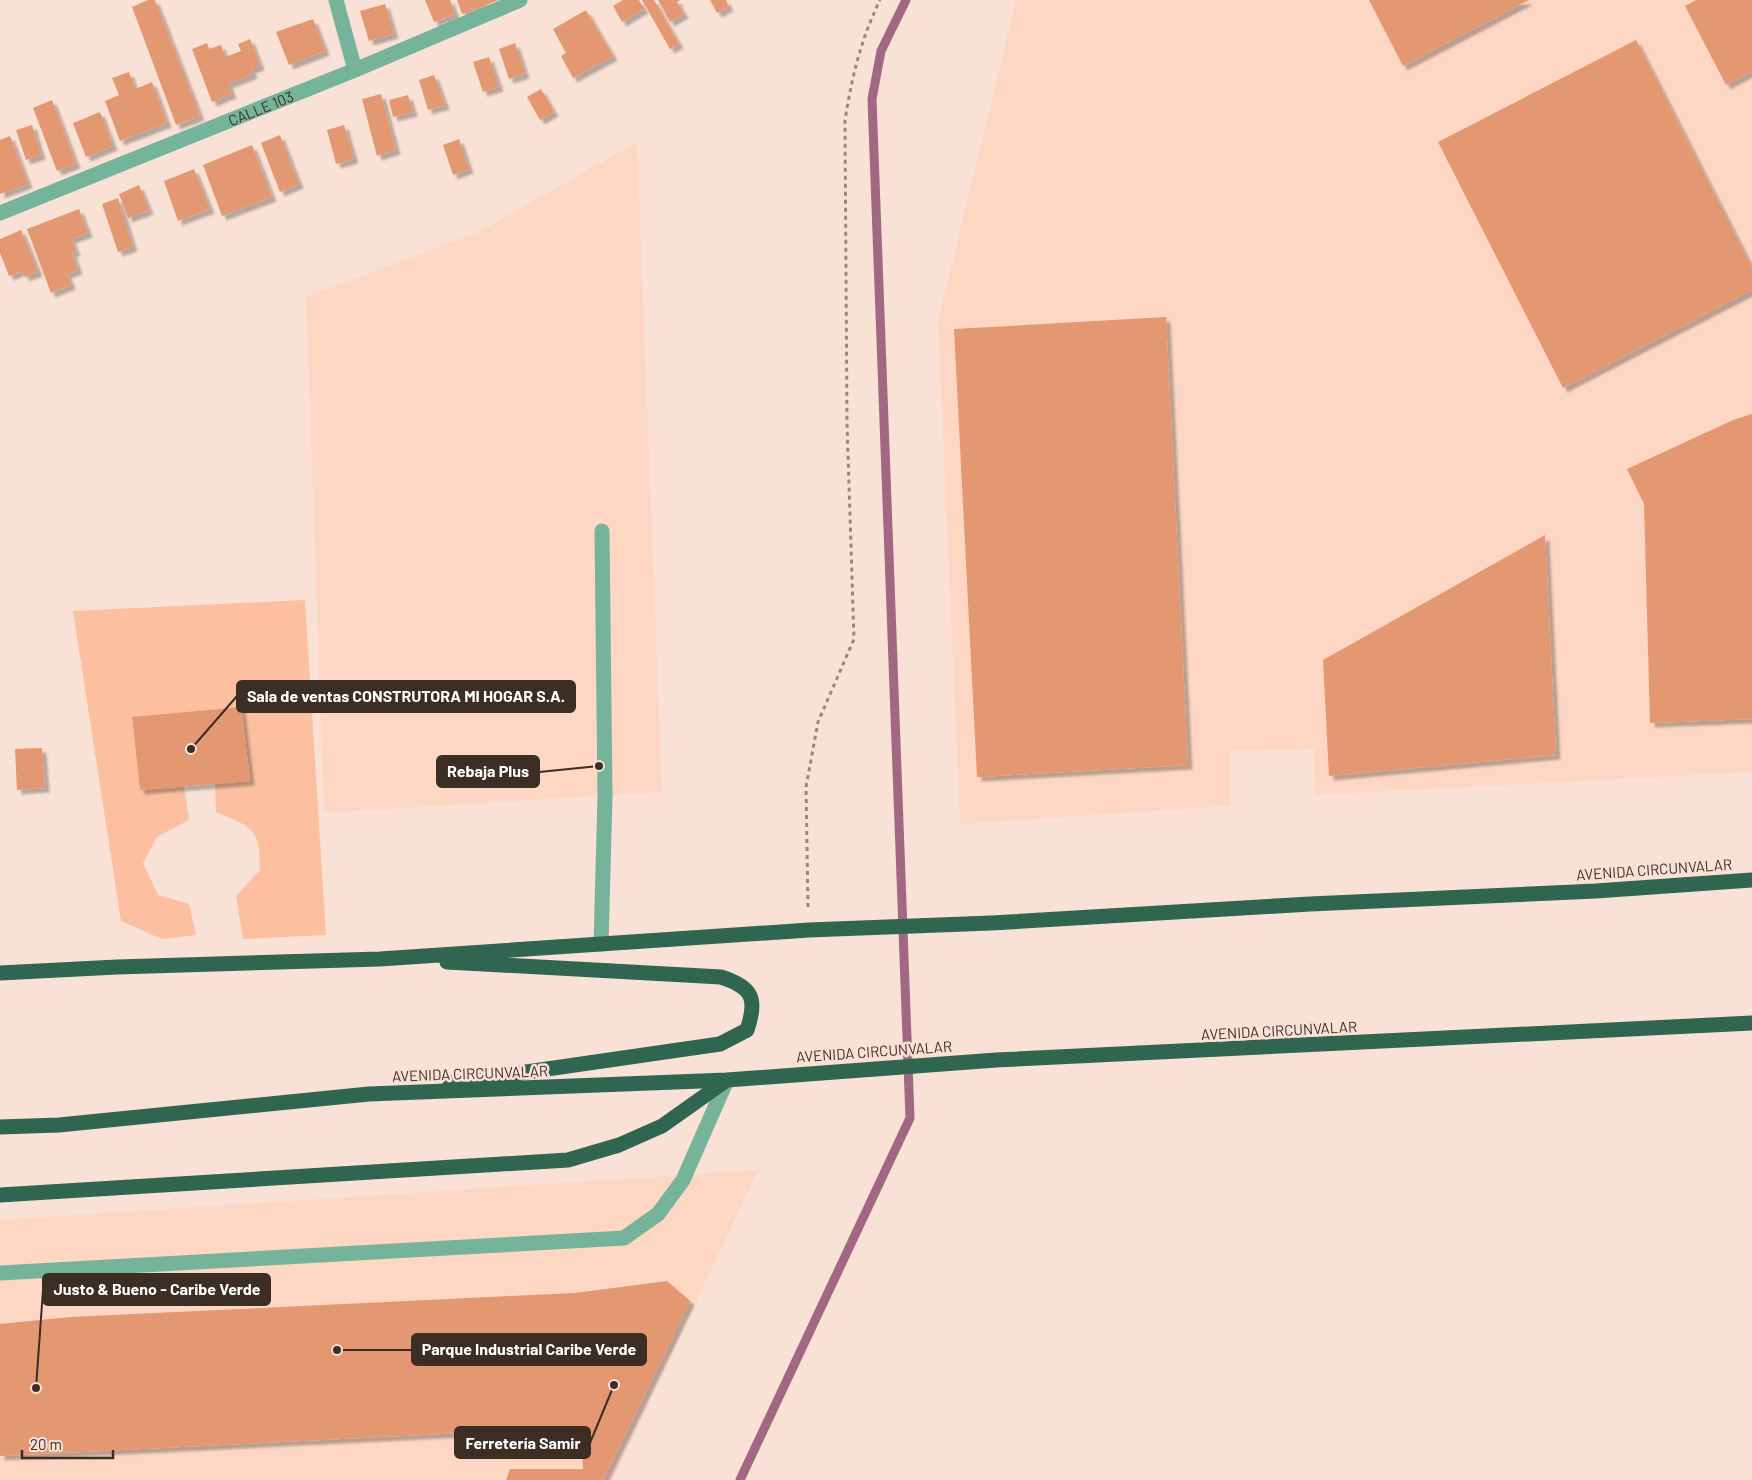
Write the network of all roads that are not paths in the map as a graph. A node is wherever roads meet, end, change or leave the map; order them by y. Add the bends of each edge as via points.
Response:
1 (336, 0) edge
2 (520, 0) edge
3 (355, 70) junction
4 (0, 213) edge
5 (602, 531) dead end
6 (1752, 880) edge
7 (601, 944) junction
8 (380, 959) junction
9 (0, 973) edge
10 (1752, 1023) edge
11 (727, 1080) junction
12 (369, 1094) junction
13 (0, 1127) edge
14 (0, 1195) edge
15 (0, 1273) edge

1 - 3 street
2 - 3 street, CALLE 103
3 - 4 street, CALLE 103
5 - 7 street via 606,796
6 - 7 highway, AVENIDA CIRCUNVALAR
7 - 8 highway, AVENIDA CIRCUNVALAR
8 - 9 highway, AVENIDA CIRCUNVALAR via 117,966
8 - 12 highway via 720,977 740,983 751,997 753,1013 747,1030 720,1044
10 - 11 highway, AVENIDA CIRCUNVALAR via 996,1060
11 - 12 highway, AVENIDA CIRCUNVALAR
11 - 14 highway via 662,1126 619,1145 568,1160
11 - 15 street via 683,1180 658,1214 624,1238
12 - 13 highway, AVENIDA CIRCUNVALAR via 60,1125

